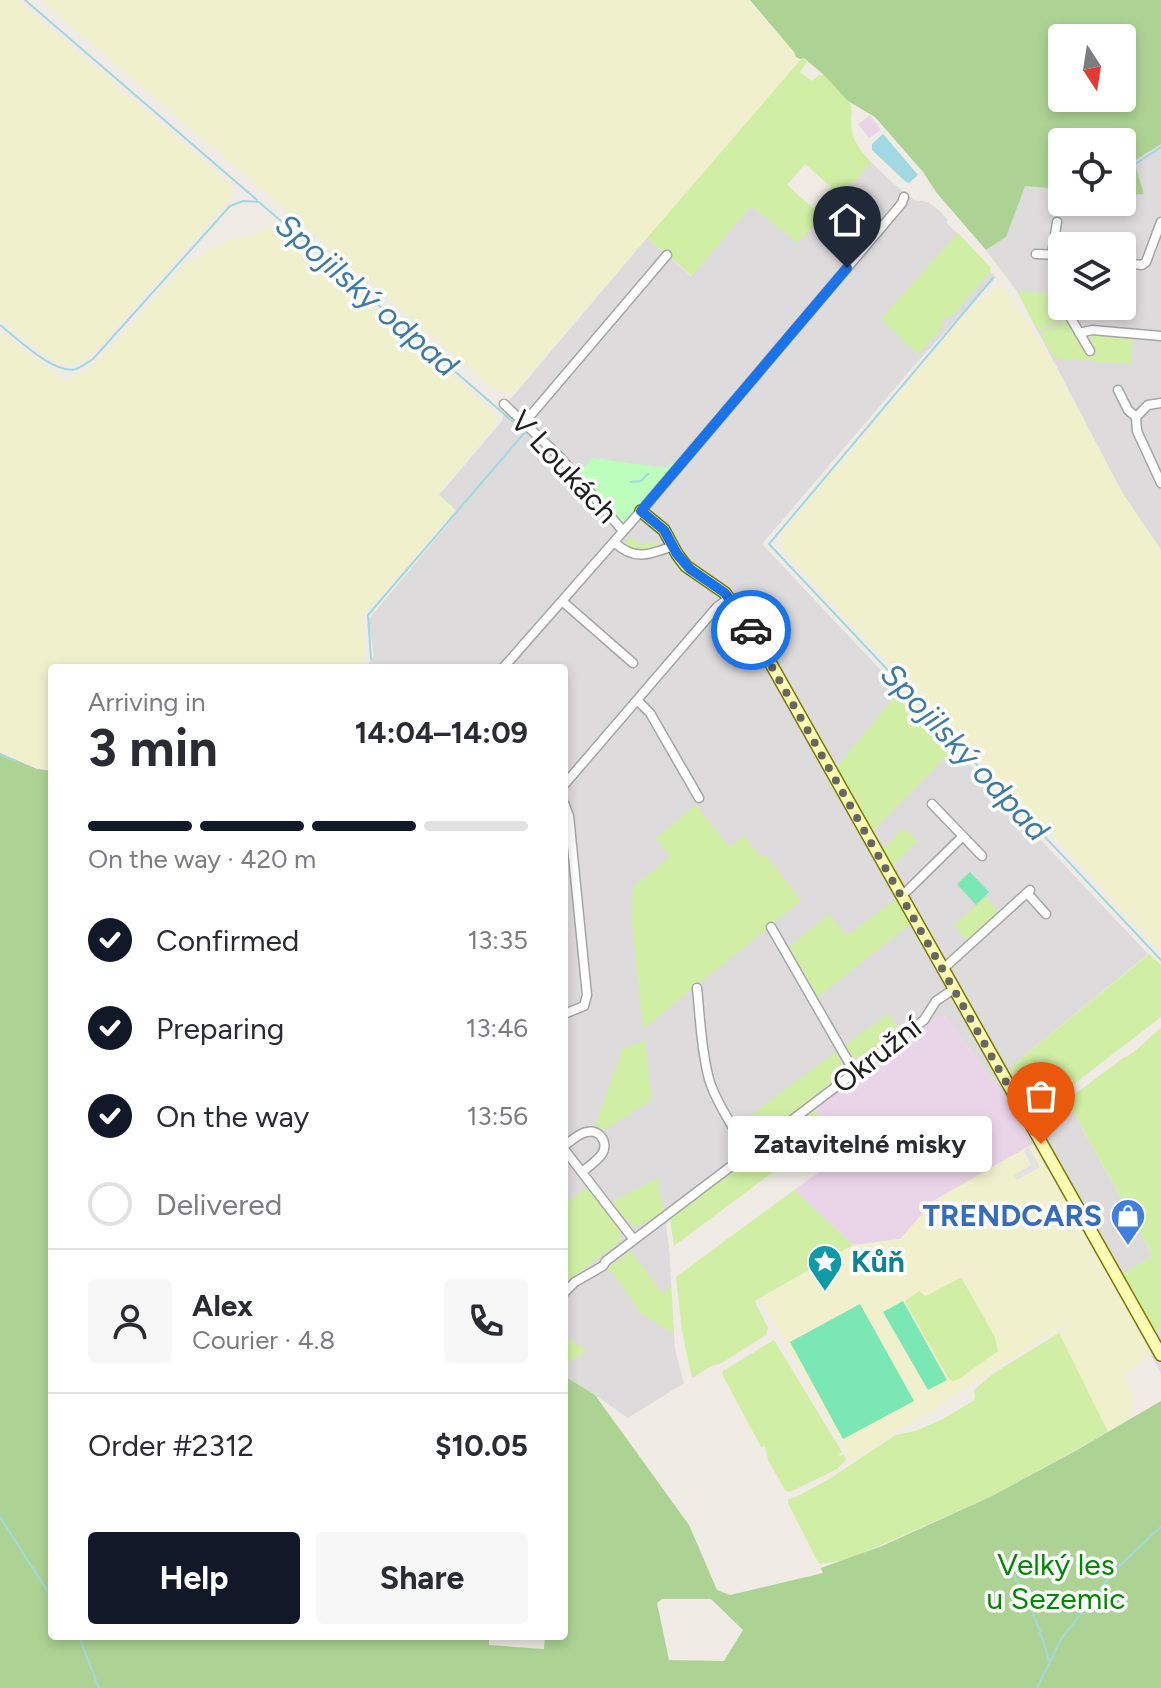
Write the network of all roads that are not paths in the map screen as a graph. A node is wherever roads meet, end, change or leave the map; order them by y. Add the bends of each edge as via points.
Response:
1 (904, 197) dead end
2 (1057, 222) dead end
3 (1161, 222) edge
4 (1055, 232) edge
5 (1036, 254) dead end
6 (1048, 254) edge
7 (667, 255) dead end
8 (1136, 264) edge
9 (1072, 320) edge
10 (1079, 333) junction
11 (1161, 336) edge
12 (1090, 351) dead end
13 (1118, 390) dead end
14 (1161, 403) edge
15 (504, 404) dead end
16 (1136, 417) junction
17 (525, 422) junction
18 (1161, 483) edge
19 (641, 511) junction
20 (623, 531) junction
21 (614, 542) junction
22 (673, 546) junction
23 (729, 598) junction
24 (562, 601) junction
25 (633, 663) dead end
26 (507, 664) edge
27 (637, 700) junction
28 (568, 780) edge
29 (699, 798) dead end
30 (932, 804) dead end
31 (568, 813) edge
32 (963, 836) junction
33 (982, 856) dead end
34 (901, 895) junction
35 (1046, 914) dead end
36 (771, 927) dead end
37 (943, 969) junction
38 (697, 988) dead end
39 (954, 989) junction
40 (568, 1012) edge
41 (855, 1073) junction
42 (568, 1144) edge
43 (750, 1152) junction
44 (568, 1153) edge
45 (582, 1172) junction
46 (634, 1240) junction
47 (568, 1289) edge
48 (1161, 1355) edge

1 - 19 street
2 - 4 street
3 - 8 street via 1146,262
5 - 6 street
7 - 17 street
9 - 10 street
10 - 11 street
10 - 12 street
13 - 16 street
14 - 16 street via 1148,405
15 - 17 street, V Loukách
16 - 18 street via 1137,431
17 - 20 street, V Loukách
19 - 20 street
19 - 22 street via 664,530
20 - 21 street
21 - 22 street via 634,555
21 - 24 street
22 - 23 street via 681,561
23 - 27 street
23 - 34 street
24 - 25 street
24 - 26 street
27 - 28 street
27 - 29 street via 650,713
30 - 32 street
31 - 40 street via 587,995 584,1006
32 - 33 street
32 - 34 street
34 - 37 street
35 - 37 street via 1028,891
36 - 41 street
37 - 39 street
38 - 43 street via 710,1082
39 - 41 street, Okružní via 936,1001 924,1020
39 - 48 street
41 - 43 street, Okružní
42 - 45 street via 589,1131 602,1137 602,1154
43 - 46 street, Okružní
44 - 45 street
45 - 46 street
46 - 47 street, Okružní

